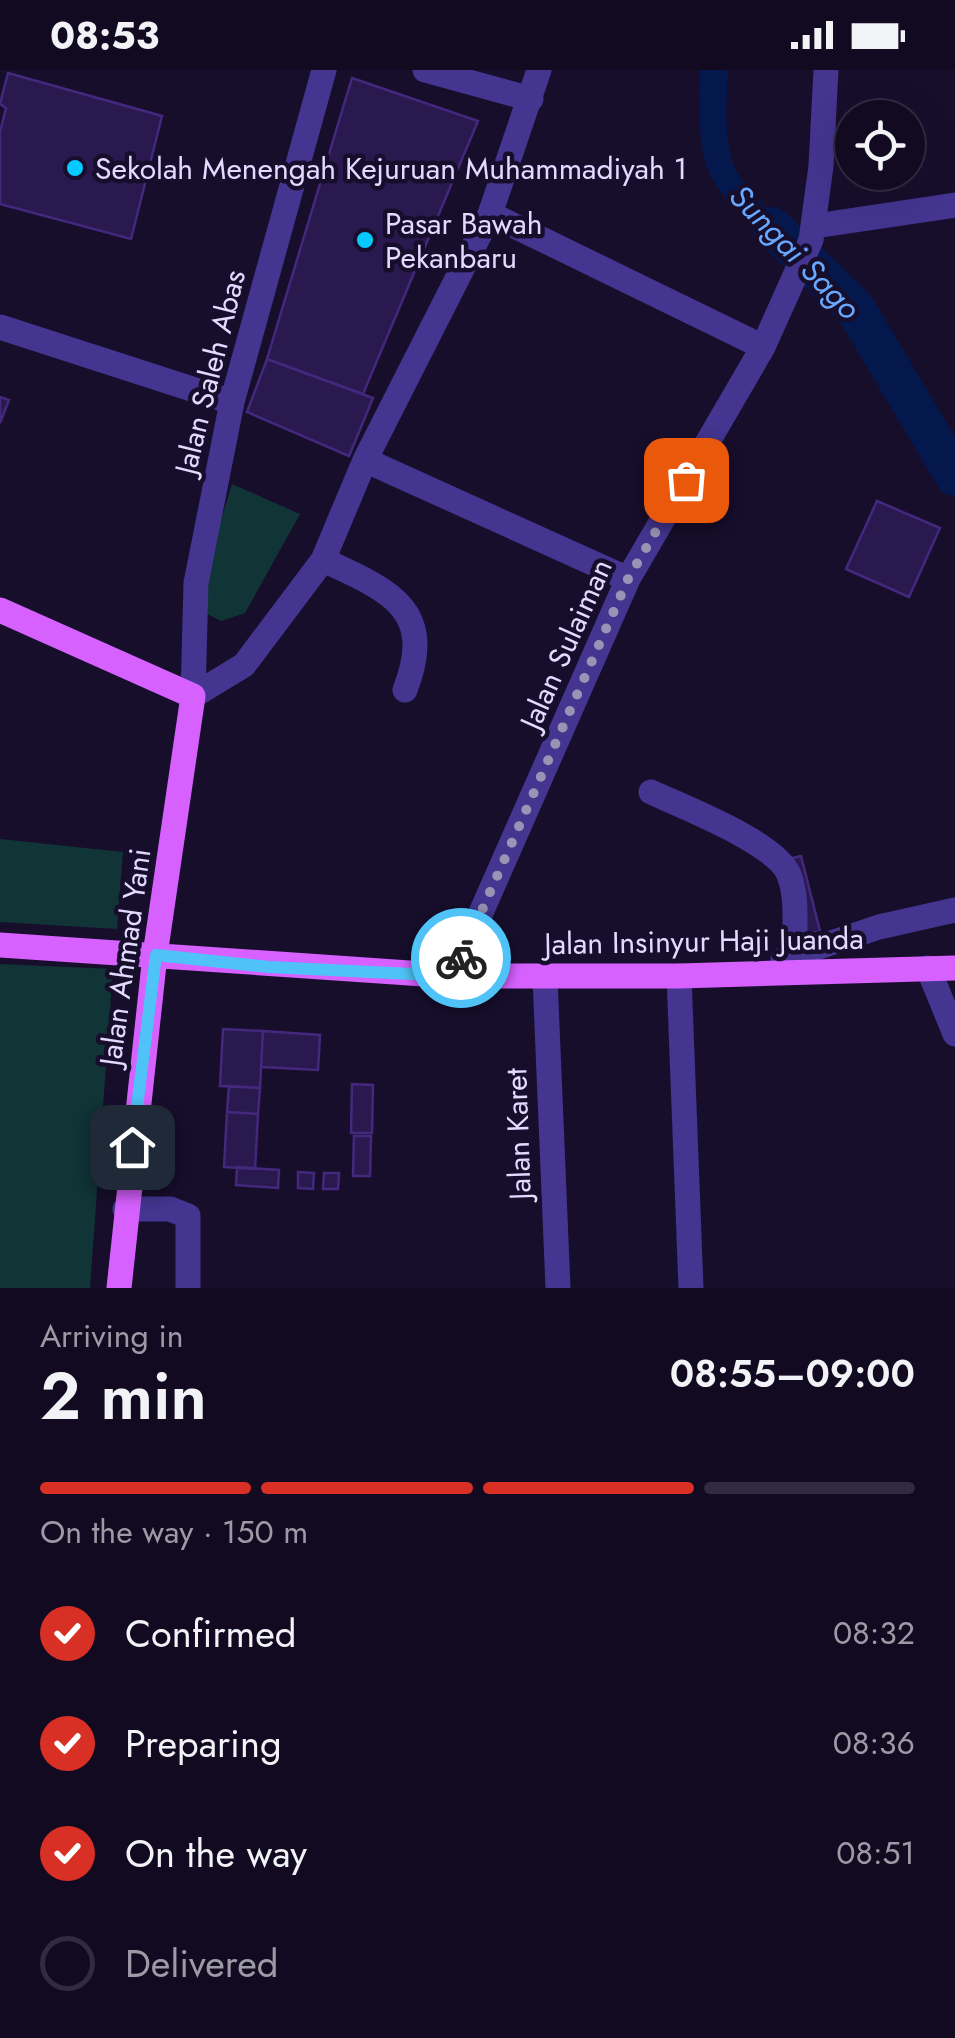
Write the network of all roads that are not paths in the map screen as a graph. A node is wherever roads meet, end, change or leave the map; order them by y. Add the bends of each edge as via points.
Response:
1 (324, 70) edge
2 (425, 70) edge
3 (539, 70) edge
4 (826, 70) edge
5 (531, 100) junction
6 (955, 205) edge
7 (490, 214) junction
8 (813, 233) junction
9 (0, 327) edge
10 (763, 347) junction
11 (232, 402) junction
12 (365, 460) junction
13 (323, 560) junction
14 (628, 579) junction
15 (0, 610) edge
16 (405, 690) dead end
17 (193, 696) junction
18 (651, 792) dead end
19 (954, 911) edge
20 (0, 946) edge
21 (795, 952) junction
22 (156, 955) junction
23 (928, 968) junction
24 (955, 968) edge
25 (756, 973) junction
26 (453, 976) junction
27 (680, 976) junction
28 (544, 978) junction
29 (955, 1034) edge
30 (125, 1209) junction
31 (119, 1288) edge
32 (188, 1288) edge
33 (558, 1288) edge
34 (691, 1288) edge

1 - 11 street, Jalan Saleh Abas
2 - 5 street
3 - 5 street
4 - 8 street
5 - 7 street
6 - 8 street
7 - 10 street
7 - 12 street
8 - 10 street, Jalan Sulaiman
9 - 11 street
10 - 14 street, Jalan Sulaiman
11 - 17 street, Jalan Saleh Abas via 196,583
12 - 13 street
12 - 14 street
13 - 16 street via 405,610 416,624 416,662
13 - 17 street via 244,664
14 - 26 street, Jalan Sulaiman
15 - 17 main road
17 - 22 main road, Jalan Ahmad Yani
18 - 21 street via 784,864 793,889
19 - 21 street
20 - 22 main road, Jalan Insinyur Haji Juanda
21 - 25 street
22 - 26 main road, Jalan Insinyur Haji Juanda
22 - 30 main road, Jalan Ahmad Yani
23 - 24 main road, Jalan Insinyur Haji Juanda
23 - 25 main road, Jalan Insinyur Haji Juanda
23 - 29 street
25 - 27 main road, Jalan Insinyur Haji Juanda
26 - 28 main road, Jalan Insinyur Haji Juanda
27 - 28 main road, Jalan Insinyur Haji Juanda
27 - 34 street
28 - 33 street, Jalan Karet
30 - 31 main road, Jalan Ahmad Yani
30 - 32 street via 188,1216

